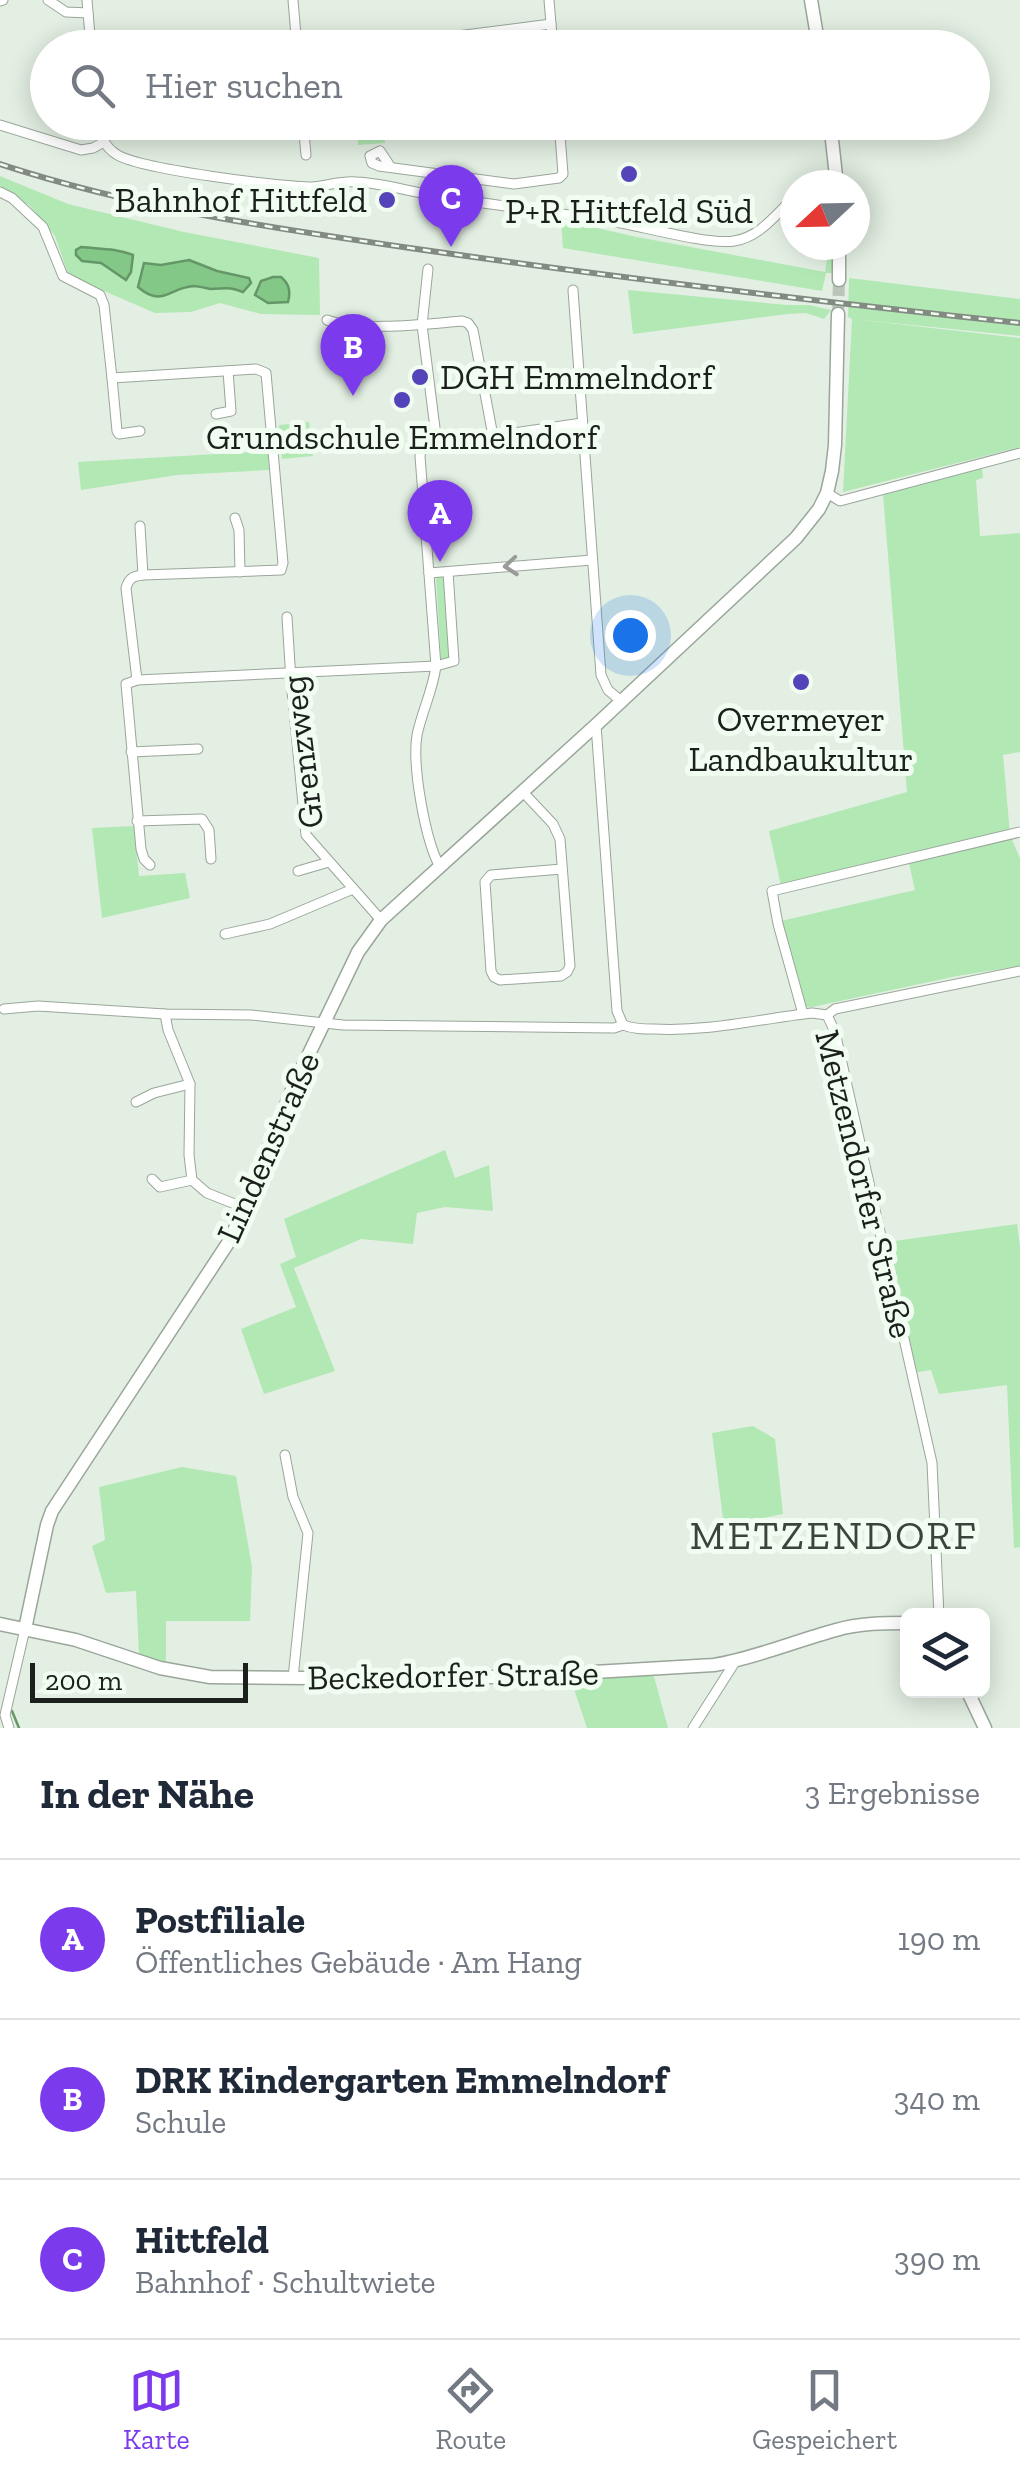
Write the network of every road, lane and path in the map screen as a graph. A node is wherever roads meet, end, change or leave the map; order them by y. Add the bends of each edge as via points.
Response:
1 (48, 0) edge
2 (87, 0) edge
3 (293, 0) edge
4 (549, 0) edge
5 (811, 0) edge
6 (88, 13) junction
7 (551, 24) junction
8 (89, 30) edge
9 (296, 30) edge
10 (504, 30) edge
11 (552, 30) edge
12 (816, 30) edge
13 (0, 125) edge
14 (30, 134) edge
15 (48, 140) edge
16 (305, 140) edge
17 (560, 140) edge
18 (832, 140) edge
19 (104, 142) joint
20 (306, 155) dead end
21 (390, 166) dead end
22 (835, 170) edge
23 (0, 192) edge
24 (780, 212) edge
25 (840, 260) edge
26 (428, 269) dead end
27 (840, 280) tunnel mouth
28 (572, 290) dead end
29 (838, 314) tunnel mouth
30 (327, 320) dead end
31 (422, 325) junction
32 (228, 371) junction
33 (112, 378) junction
34 (216, 414) dead end
35 (582, 423) junction
36 (140, 431) dead end
37 (493, 436) junction
38 (437, 444) junction
39 (1020, 454) edge
40 (827, 494) junction
41 (236, 518) dead end
42 (140, 526) dead end
43 (592, 560) junction
44 (240, 572) junction
45 (448, 572) junction
46 (429, 573) junction
47 (143, 575) junction
48 (288, 618) dead end
49 (436, 666) junction
50 (290, 674) junction
51 (131, 682) junction
52 (622, 701) junction
53 (596, 725) junction
54 (198, 749) dead end
55 (131, 752) junction
56 (522, 791) junction
57 (137, 821) junction
58 (1020, 832) edge
59 (211, 859) dead end
60 (330, 862) junction
61 (150, 865) dead end
62 (440, 867) junction
63 (562, 869) junction
64 (298, 871) dead end
65 (353, 890) junction
66 (381, 920) junction
67 (225, 934) dead end
68 (1020, 971) edge
69 (4, 1009) dead end
70 (165, 1014) junction
71 (803, 1014) junction
72 (827, 1016) junction
73 (323, 1024) junction
74 (623, 1024) junction
75 (190, 1084) junction
76 (136, 1102) dead end
77 (152, 1179) dead end
78 (192, 1180) junction
79 (246, 1208) junction
80 (286, 1455) dead end
81 (939, 1608) edge
82 (900, 1623) edge
83 (0, 1624) edge
84 (24, 1628) junction
85 (735, 1662) junction
86 (294, 1678) junction
87 (971, 1698) edge
88 (9, 1728) edge
89 (694, 1728) edge
90 (986, 1728) edge

1 - 6 street via 66,12
2 - 6 street
3 - 9 street
4 - 7 street
5 - 12 street
6 - 8 street
7 - 10 street
7 - 11 street
13 - 14 street
15 - 19 street via 80,150
16 - 20 street
17 - 21 street via 559,178 514,184
18 - 22 street
19 - 24 street via 129,161 168,168 313,187 348,181 716,241 753,234
23 - 33 street via 44,227 62,276 100,294
25 - 27 street
26 - 31 street
28 - 35 street
29 - 40 street
30 - 31 street
31 - 37 street via 462,321 473,330
31 - 38 street
32 - 33 street
32 - 34 street via 232,412
32 - 44 street via 266,373 284,563 274,572
33 - 36 street via 119,434
35 - 37 street
35 - 43 street
37 - 38 street
38 - 46 street via 420,456
39 - 40 street via 840,501
40 - 52 street, Lindenstraße via 796,538
41 - 44 street
42 - 47 street
43 -> 45 street
43 - 52 street via 601,675
44 - 47 street
45 - 46 street
45 - 49 street via 454,661
46 - 49 street
47 - 51 street via 133,576 126,588
48 - 50 street, Grenzweg
49 - 50 street
49 - 62 street via 416,744 428,837
50 - 51 street
50 - 60 street, Grenzweg via 306,835
51 - 55 street
52 - 53 street, Lindenstraße
53 - 56 street, Lindenstraße
53 - 74 street
54 - 55 street
55 - 57 street
56 - 62 street, Lindenstraße
56 - 63 street via 553,824
57 - 59 street via 202,820
57 - 61 street via 140,849
58 - 71 street via 772,891
60 - 64 street
60 - 65 street, Grenzweg
62 - 66 street, Lindenstraße
63 - 63 street via 568,972 494,978 487,878
65 - 66 street, Grenzweg
65 - 67 street via 270,924
66 - 73 street, Lindenstraße
68 - 72 street
69 - 70 street, Metzendorfer Straße
70 - 73 street, Metzendorfer Straße
70 - 75 street
71 - 72 street, Metzendorfer Straße
71 - 74 street, Metzendorfer Straße via 695,1030
72 - 81 street, Metzendorfer Straße via 932,1463
73 - 74 street, Metzendorfer Straße
73 - 79 street, Lindenstraße
75 - 76 street
75 - 78 street
77 - 78 street via 160,1187
78 - 79 street
79 - 84 street, Lindenstraße via 52,1512
80 - 86 street via 308,1534
82 - 85 street, Beckedorfer Straße via 839,1629
83 - 84 street, Beckedorfer Straße
84 - 86 street, Beckedorfer Straße via 177,1672
84 - 88 street via 5,1716
85 - 86 street, Beckedorfer Straße via 525,1676
85 - 89 street
87 - 90 street

